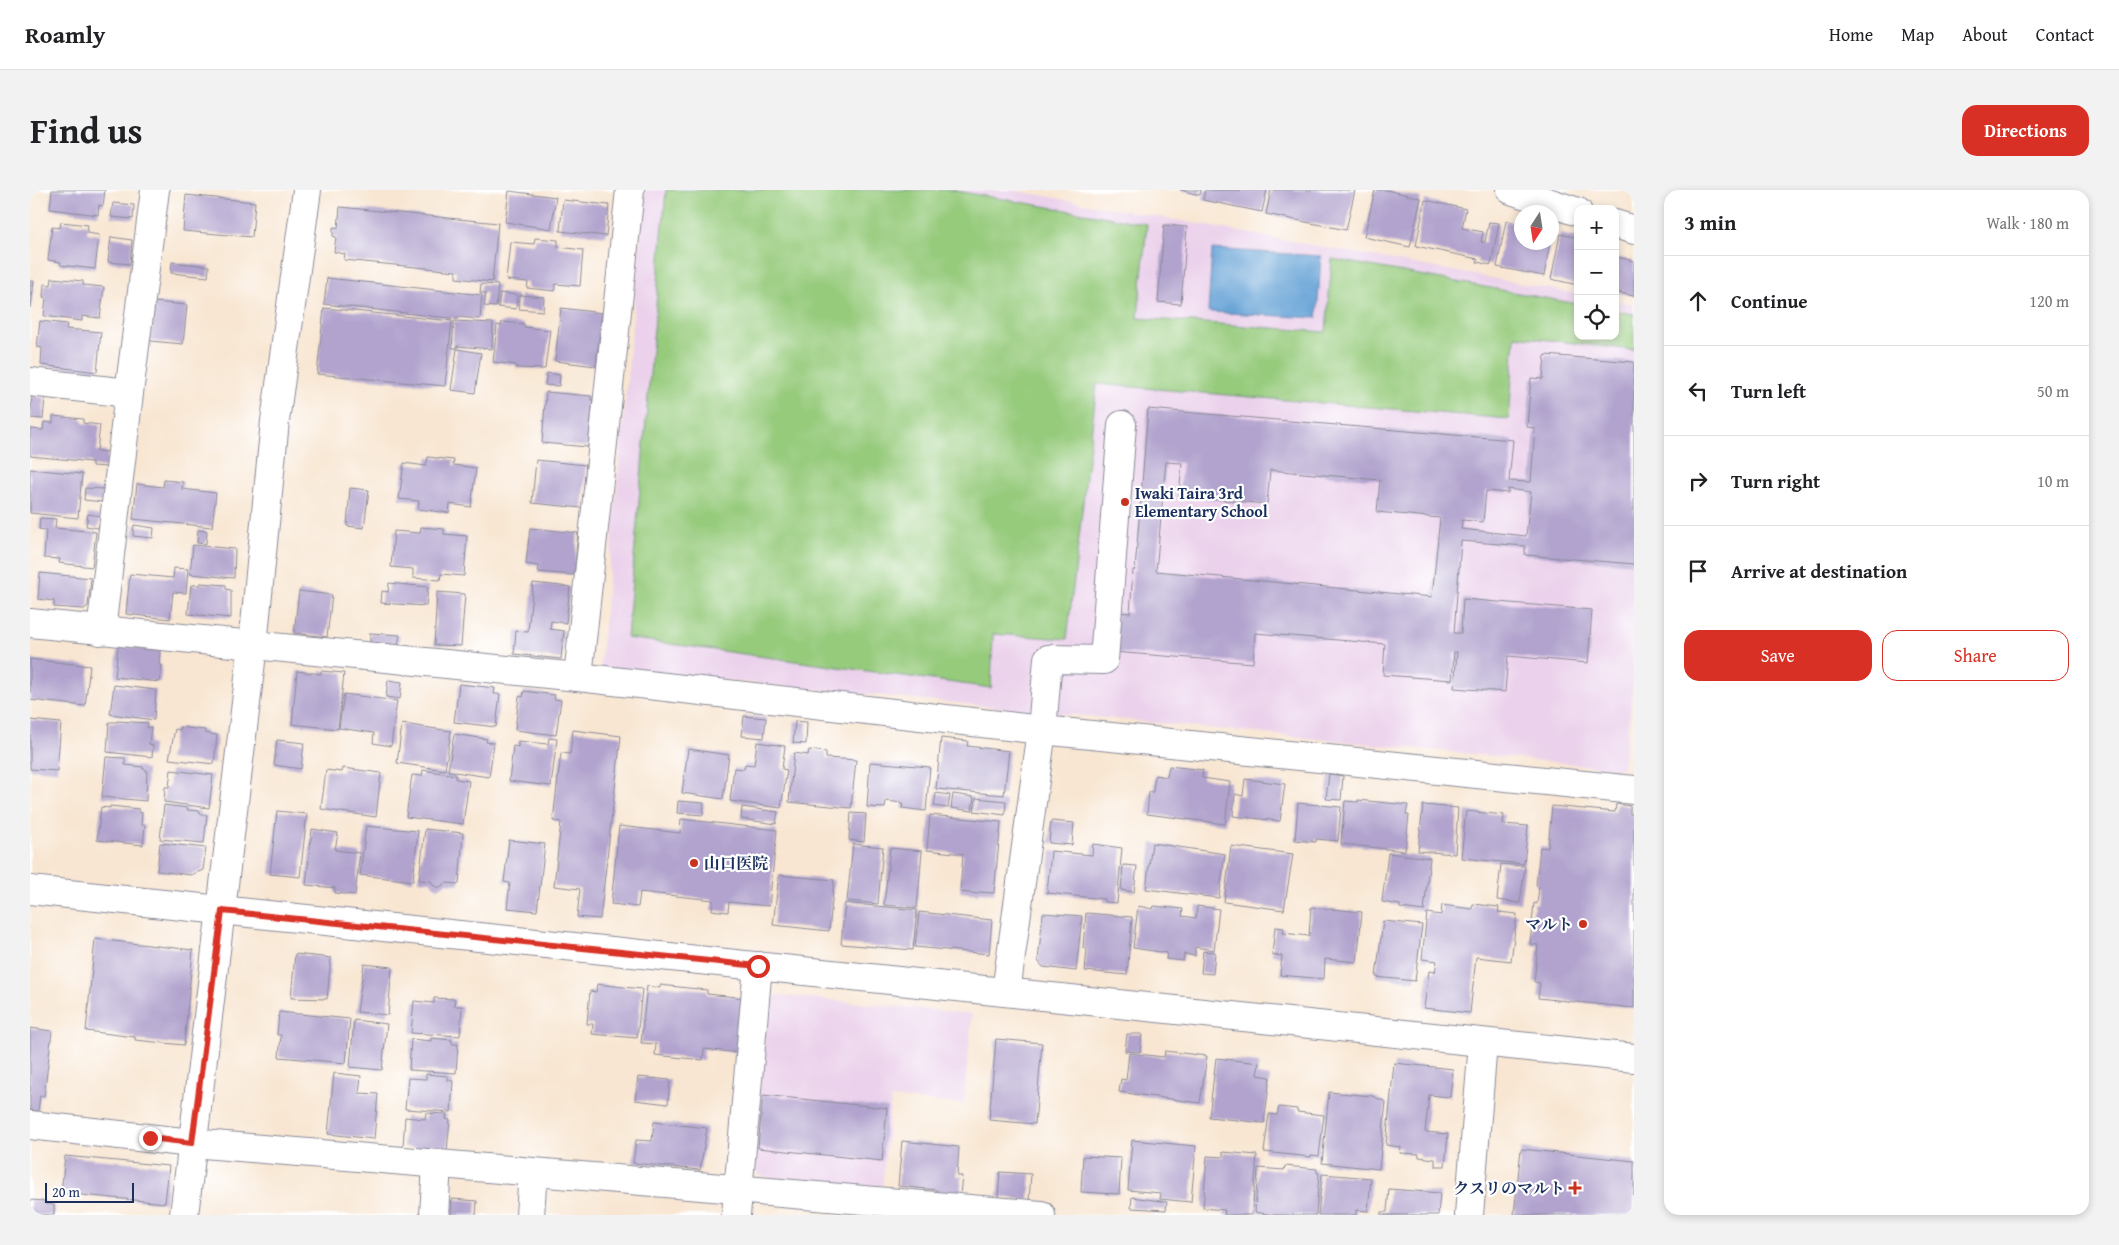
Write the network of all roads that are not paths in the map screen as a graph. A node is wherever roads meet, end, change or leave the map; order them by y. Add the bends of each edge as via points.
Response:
1 (155, 190) edge
2 (307, 190) edge
3 (630, 190) edge
4 (1511, 190) edge
5 (1574, 211) edge
6 (1619, 225) edge
7 (1634, 230) edge
8 (30, 382) edge
9 (128, 394) junction
10 (1122, 425) dead end
11 (30, 623) edge
12 (101, 631) junction
13 (253, 645) junction
14 (578, 677) junction
15 (1042, 730) junction
16 (1634, 790) edge
17 (30, 890) edge
18 (222, 911) junction
19 (758, 966) junction
20 (1006, 992) junction
21 (1483, 1043) junction
22 (1634, 1058) edge
23 (30, 1125) edge
24 (192, 1143) junction
25 (437, 1164) junction
26 (533, 1172) junction
27 (737, 1202) edge
28 (184, 1215) edge
29 (434, 1215) edge
30 (530, 1215) edge
31 (1041, 1215) edge
32 (1469, 1215) edge

1 - 9 street
2 - 13 street via 275,421
3 - 14 street
4 - 5 street
6 - 7 street
8 - 9 street
9 - 12 street
10 - 15 street via 1104,660 1048,659
11 - 12 street
12 - 13 street
13 - 14 street
13 - 18 street
14 - 15 street
15 - 16 street
15 - 20 street
17 - 18 street
18 - 19 street
18 - 24 street
19 - 20 street
19 - 27 street
20 - 21 street
21 - 22 street
21 - 32 street
23 - 24 street
24 - 25 street
24 - 28 street
25 - 26 street
25 - 29 street
26 - 27 street
26 - 30 street
27 - 31 street

